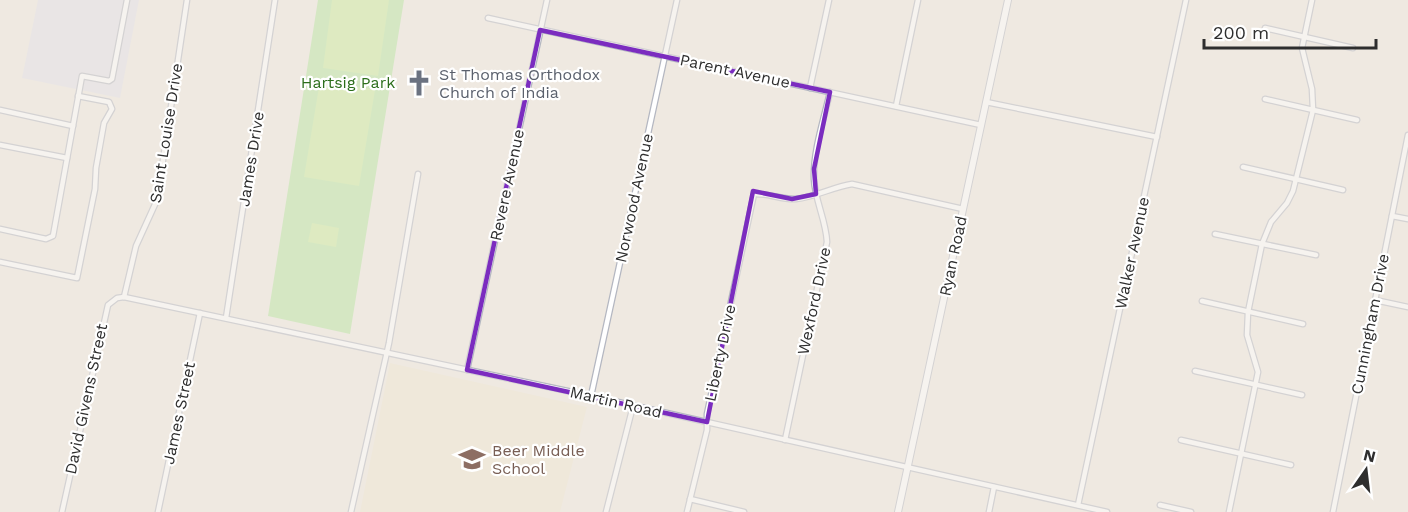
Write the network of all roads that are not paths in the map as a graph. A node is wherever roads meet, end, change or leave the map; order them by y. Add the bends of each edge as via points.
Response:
1 (127, 0) edge
2 (187, 0) edge
3 (275, 0) edge
4 (547, 0) edge
5 (677, 0) edge
6 (829, 0) edge
7 (918, 0) edge
8 (1008, 0) edge
9 (1186, 0) edge
10 (1312, 0) edge
11 (488, 18) dead end
12 (1264, 28) dead end
13 (540, 30) junction
14 (1304, 37) junction
15 (1353, 48) dead end
16 (665, 56) junction
17 (810, 88) junction
18 (830, 92) junction
19 (78, 96) junction
20 (1265, 99) dead end
21 (986, 102) junction
22 (896, 106) junction
23 (0, 110) edge
24 (1313, 110) junction
25 (1357, 120) dead end
26 (981, 125) junction
27 (73, 126) junction
28 (1408, 135) edge
29 (1157, 138) junction
30 (0, 144) edge
31 (67, 158) junction
32 (1243, 167) dead end
33 (418, 174) dead end
34 (1296, 180) junction
35 (1343, 190) dead end
36 (816, 194) junction
37 (963, 208) junction
38 (1392, 216) junction
39 (1408, 219) edge
40 (1215, 234) dead end
41 (51, 237) junction
42 (1262, 244) junction
43 (1316, 255) dead end
44 (0, 262) edge
45 (124, 297) junction
46 (1375, 300) junction
47 (1202, 301) dead end
48 (1408, 307) edge
49 (1248, 312) junction
50 (200, 313) junction
51 (226, 318) junction
52 (1303, 324) dead end
53 (385, 352) junction
54 (467, 370) junction
55 (1195, 372) dead end
56 (1256, 386) junction
57 (1302, 395) dead end
58 (591, 396) junction
59 (633, 406) junction
60 (707, 422) junction
61 (785, 440) junction
62 (1181, 440) dead end
63 (1241, 454) junction
64 (1292, 465) dead end
65 (907, 469) junction
66 (994, 487) junction
67 (690, 499) junction
68 (1078, 505) junction
69 (1160, 505) dead end
70 (62, 512) edge
71 (158, 512) edge
72 (351, 512) edge
73 (606, 512) edge
74 (687, 512) edge
75 (744, 512) edge
76 (898, 512) edge
77 (989, 512) edge
78 (1107, 512) edge
79 (1191, 512) edge
80 (1228, 512) edge
81 (1333, 512) edge

1 - 19 street via 111,78 106,81 82,76
2 - 45 street, Saint Louise Drive via 157,200 136,246
3 - 51 street, James Drive
4 - 13 street, Revere Avenue
5 - 16 street, Norwood Avenue
6 - 17 street
7 - 22 street
8 - 21 main road, Ryan Road
9 - 29 street, Walker Avenue
10 - 14 street
11 - 13 street, Parent Avenue
12 - 14 street
13 - 16 street, Parent Avenue
13 - 54 street, Revere Avenue
14 - 15 street
14 - 24 street via 1302,58 1312,89
16 - 17 street, Parent Avenue
16 - 58 street, Norwood Avenue
17 - 18 street, Parent Avenue
18 - 22 street, Parent Avenue
18 - 36 street, Wexford Drive via 814,169
19 - 27 street
19 - 44 street via 109,102 112,108 104,123 77,278
20 - 24 street
21 - 26 main road, Ryan Road
21 - 29 street
22 - 26 street, Parent Avenue
23 - 27 street
24 - 25 street
24 - 34 street
26 - 37 main road, Ryan Road
27 - 31 street
28 - 38 street, Cunningham Drive
29 - 68 street, Walker Avenue
30 - 31 street
31 - 41 street
32 - 34 street
33 - 53 street
34 - 35 street
34 - 42 street
36 - 37 street via 836,186 858,184
36 - 60 street, Liberty Drive via 792,199 754,194
36 - 61 street, Wexford Drive via 826,231 826,250
37 - 65 main road, Ryan Road
38 - 39 street
38 - 46 street, Cunningham Drive
40 - 42 street
41 - 41 street via 45,239 0,228
42 - 43 street
42 - 49 street
45 - 50 street, Martin Road
45 - 70 street, David Givens Street via 111,300 108,305
46 - 48 street
46 - 81 street, Cunningham Drive
47 - 49 street
49 - 52 street
49 - 56 street via 1247,335 1257,364
50 - 51 street, Martin Road
50 - 71 street, James Street
51 - 53 street, Martin Road
53 - 54 street, Martin Road
53 - 72 street
54 - 58 street, Martin Road
55 - 56 street
56 - 57 street
56 - 63 street
58 - 59 street, Martin Road
59 - 60 street, Martin Road
59 - 73 street
60 - 61 street, Martin Road
60 - 67 street, Liberty Drive
61 - 65 street, Martin Road
62 - 63 street
63 - 64 street
63 - 80 street
65 - 66 street, Martin Road
65 - 76 main road, Ryan Road
66 - 68 street, Martin Road
66 - 77 street
67 - 74 street, Liberty Drive
67 - 75 street
68 - 78 street, Martin Road
69 - 79 street

